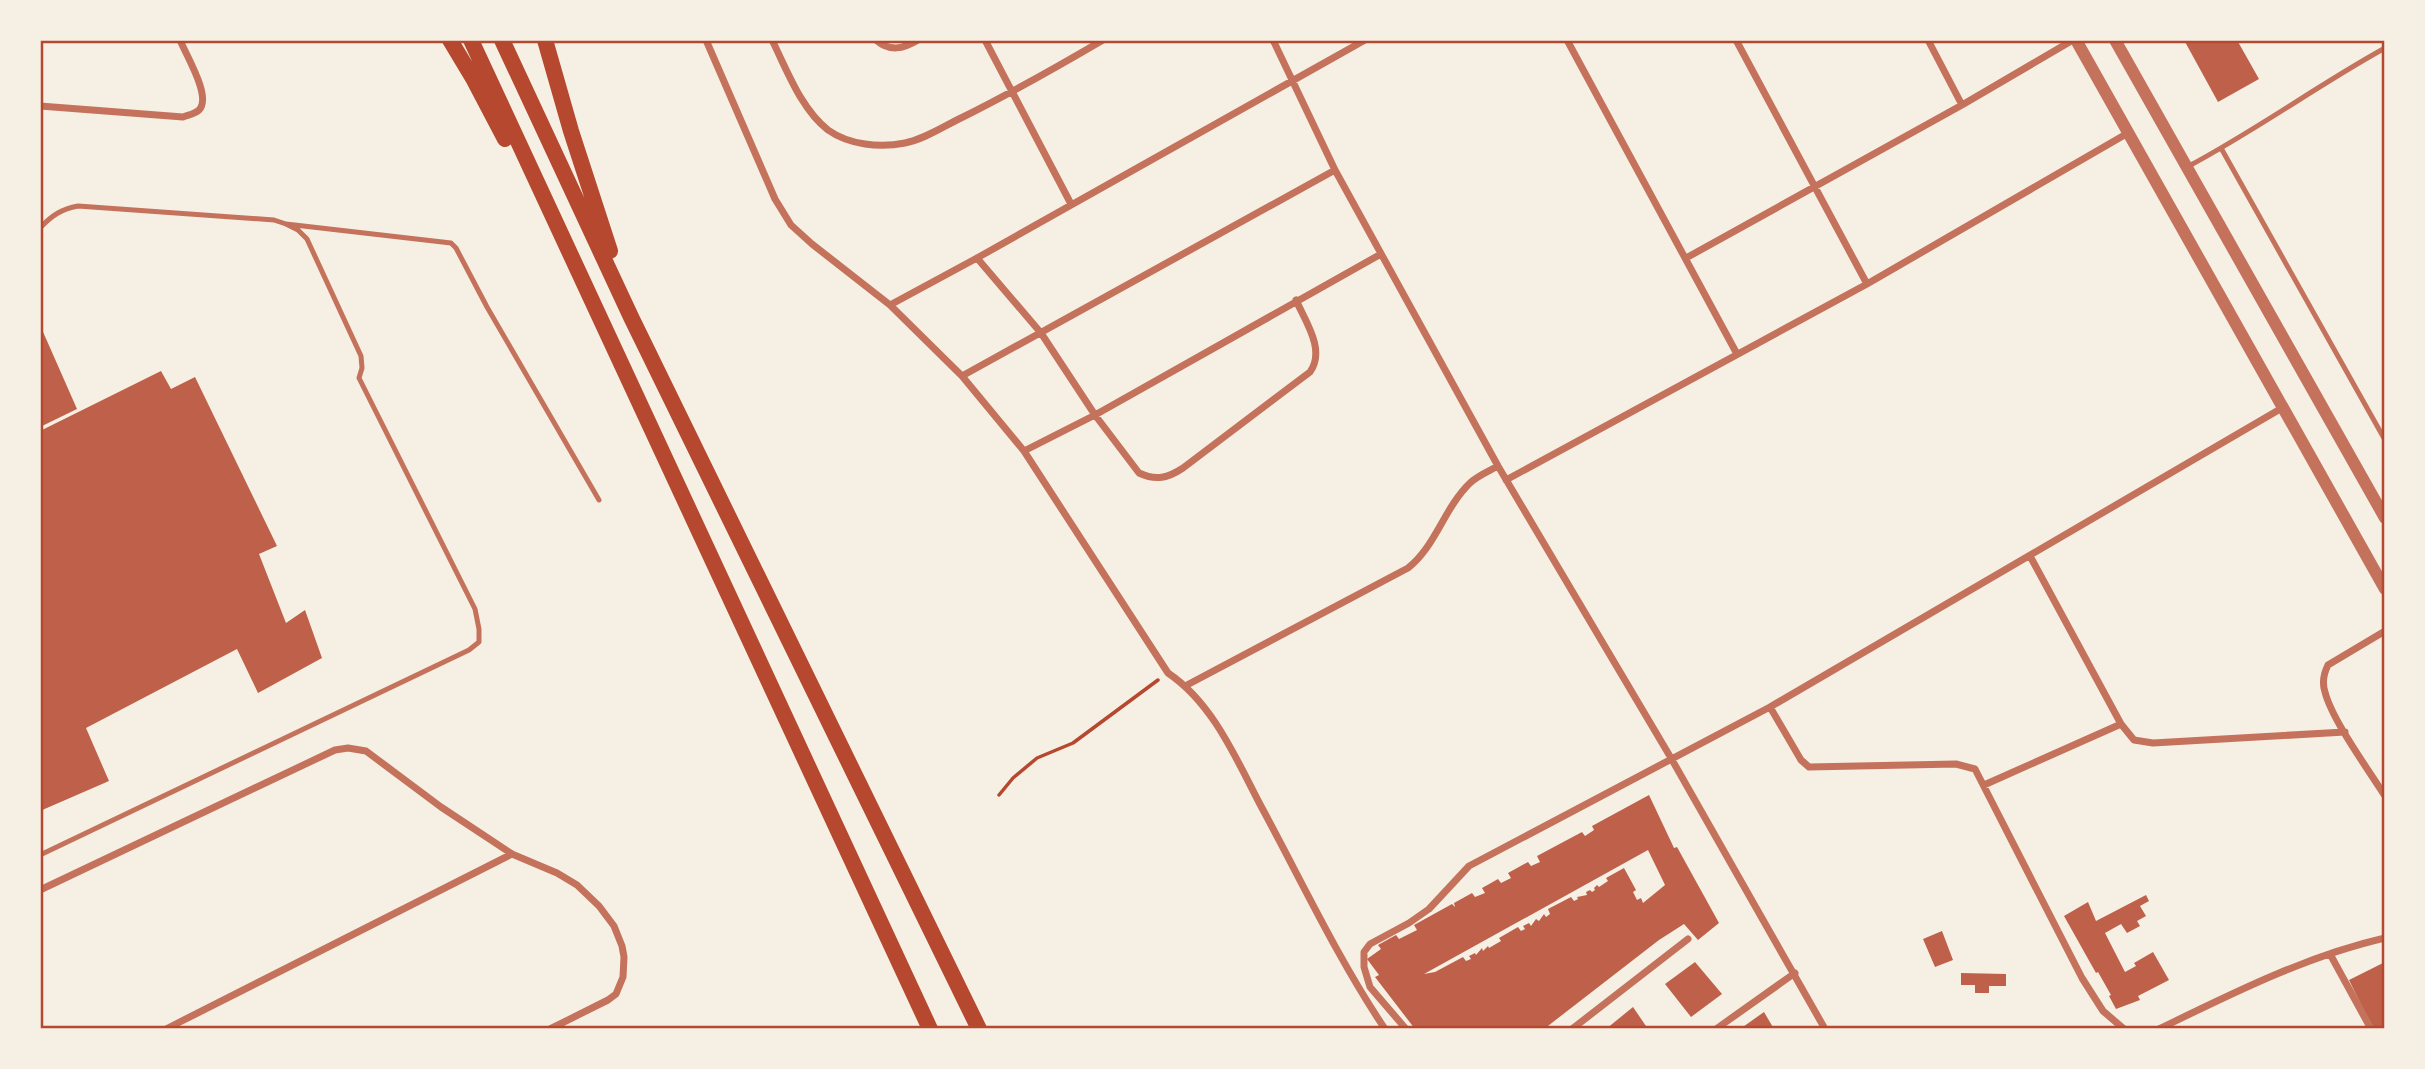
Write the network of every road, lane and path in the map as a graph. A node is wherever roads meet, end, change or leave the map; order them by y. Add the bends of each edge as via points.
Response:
1 (180, 40) edge
2 (450, 40) edge
3 (471, 40) edge
4 (502, 40) edge
5 (545, 40) edge
6 (706, 40) edge
7 (772, 40) edge
8 (876, 40) edge
9 (918, 40) edge
10 (985, 40) edge
11 (1103, 40) edge
12 (1273, 40) edge
13 (1365, 40) edge
14 (1567, 40) edge
15 (1736, 40) edge
16 (1928, 40) edge
17 (2074, 40) edge
18 (2115, 40) edge
19 (2385, 48) edge
20 (1293, 80) junction
21 (1011, 93) junction
22 (1962, 105) junction
23 (40, 106) edge
24 (2129, 133) junction
25 (2221, 149) junction
26 (2187, 167) junction
27 (1335, 170) junction
28 (1814, 187) junction
29 (1071, 204) junction
30 (286, 224) junction
31 (40, 228) edge
32 (1381, 254) junction
33 (977, 258) junction
34 (1686, 258) junction
35 (1867, 284) junction
36 (1296, 300) junction
37 (890, 304) junction
38 (631, 317) junction
39 (602, 323) junction
40 (1041, 333) junction
41 (1737, 354) junction
42 (962, 376) junction
43 (2282, 408) junction
44 (1096, 415) junction
45 (2385, 440) edge
46 (1024, 452) junction
47 (1498, 466) junction
48 (1506, 480) junction
49 (599, 500) dead end
50 (2385, 518) edge
51 (2030, 556) junction
52 (2385, 589) edge
53 (2385, 631) edge
54 (1168, 673) junction
55 (1187, 685) junction
56 (1770, 707) junction
57 (2121, 724) junction
58 (2345, 732) junction
59 (1671, 758) junction
60 (1984, 785) junction
61 (999, 795) dead end
62 (2385, 796) edge
63 (512, 853) junction
64 (40, 855) edge
65 (40, 890) edge
66 (2385, 938) edge
67 (1688, 939) dead end
68 (2330, 954) junction
69 (1795, 973) junction
70 (166, 1029) edge
71 (550, 1029) edge
72 (930, 1029) edge
73 (979, 1029) edge
74 (1385, 1029) edge
75 (1406, 1029) edge
76 (1572, 1029) edge
77 (1716, 1029) edge
78 (1825, 1029) edge
79 (2124, 1029) edge
80 (2159, 1029) edge
81 (2371, 1029) edge

1 - 23 street via 202,91 198,112 183,117
2 - 39 highway
3 - 39 highway
4 - 38 highway
5 - 38 highway
6 - 37 street via 775,199 791,225
7 - 21 street via 818,121 838,136 859,143 887,145 919,139
8 - 9 street via 897,48
10 - 21 street
11 - 21 street
12 - 20 street
13 - 20 street
14 - 34 street
15 - 28 street
16 - 22 street
17 - 22 street
17 - 24 street
18 - 26 street
19 - 25 lane
20 - 27 street
20 - 29 street
21 - 29 street
22 - 28 street
24 - 35 street
24 - 43 street
25 - 26 lane
25 - 45 lane
26 - 50 street
27 - 32 street
27 - 40 street
28 - 34 street
28 - 35 street
29 - 33 street
30 - 31 lane via 78,206 51,216
30 - 49 lane via 451,243
30 - 64 lane via 307,239 361,356 359,378 475,609 479,642
32 - 36 street
32 - 47 street
33 - 37 street
33 - 40 street
34 - 41 street
35 - 41 street
36 - 44 street
36 - 44 street via 1317,354 1310,372 1171,476 1139,473
37 - 42 street
38 - 73 highway
39 - 72 highway
40 - 42 street
40 - 44 street
41 - 48 street
42 - 46 street
43 - 51 street
43 - 52 street
44 - 46 street
46 - 54 street
47 - 48 street
47 - 55 street via 1471,481 1420,559 1408,568
48 - 59 street
51 - 56 street
51 - 57 street
53 - 58 street via 2333,660 2325,670 2325,694
54 - 55 street
54 - 61 path via 1073,743 1037,758
55 - 74 street via 1237,761 1355,984
56 - 59 street
56 - 60 street via 1809,767 1962,765 1975,769
57 - 58 street via 2130,736 2145,743
57 - 60 street
58 - 62 street
59 - 69 street
59 - 75 street via 1477,862 1429,909 1370,944 1363,959 1370,987
60 - 79 street via 2082,978 2102,1011
63 - 65 street via 371,754 342,748
63 - 70 street
63 - 71 street via 577,886 600,906 622,946 623,977 616,994
66 - 68 street
67 - 76 street
68 - 80 street
68 - 81 street
69 - 77 street
69 - 78 street

